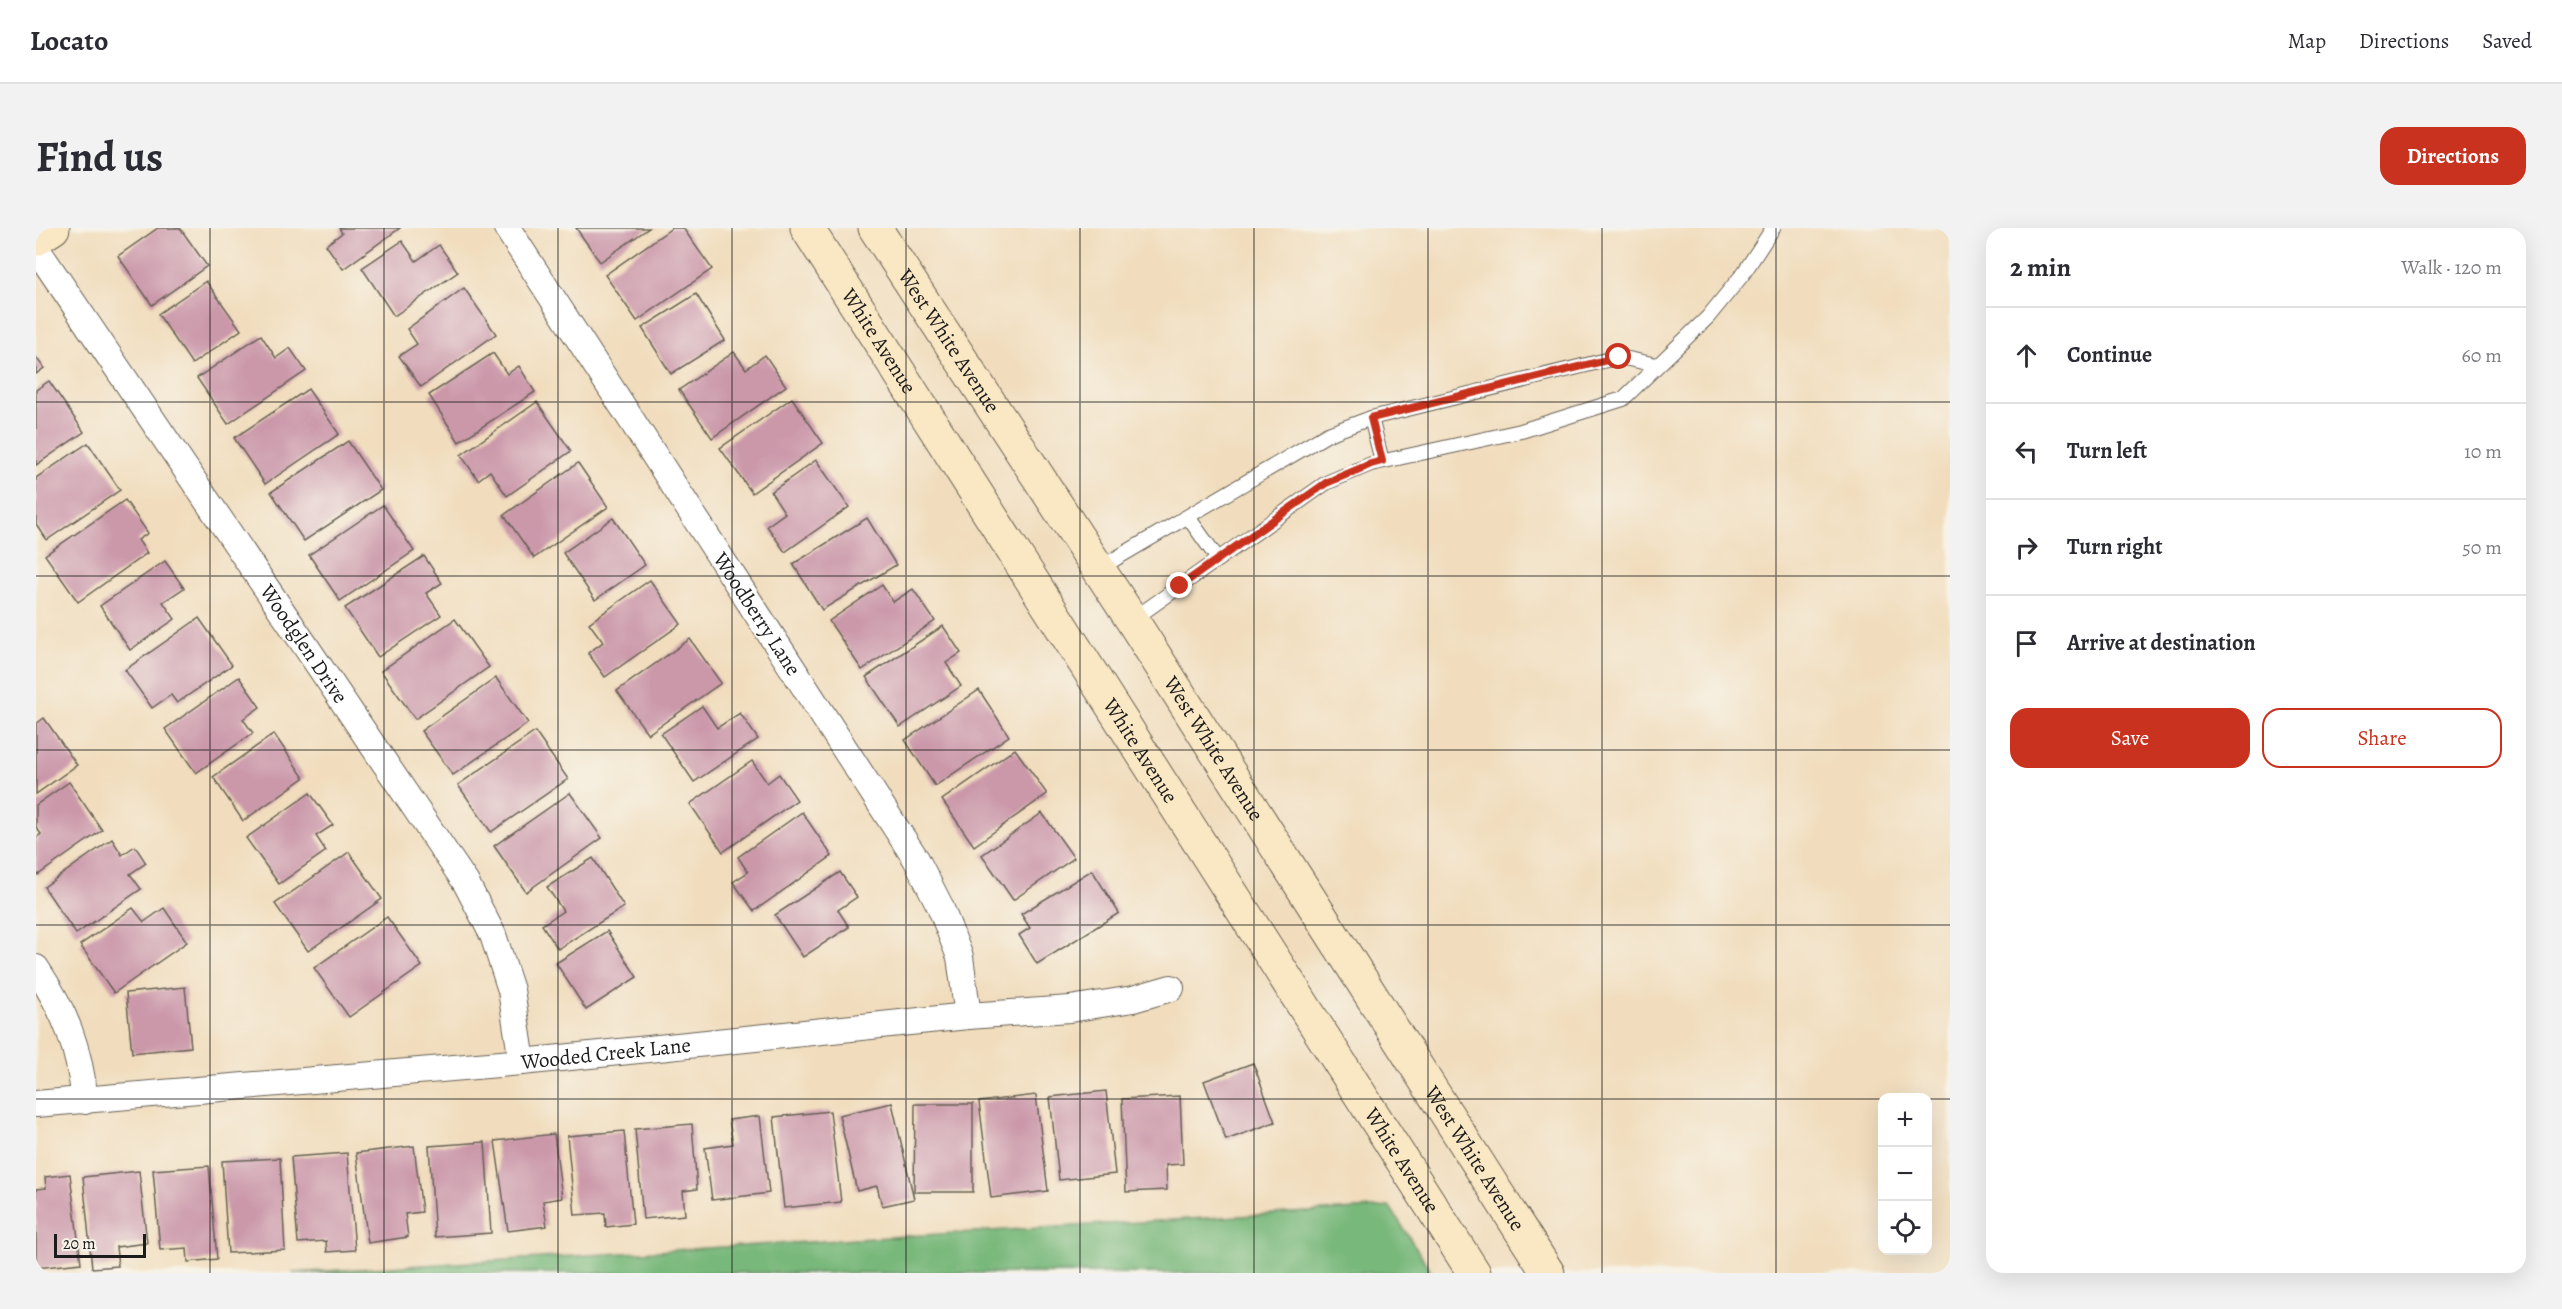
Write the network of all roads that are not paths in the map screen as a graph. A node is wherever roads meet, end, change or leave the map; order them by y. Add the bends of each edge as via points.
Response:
1 (53, 228) edge
2 (507, 228) edge
3 (807, 228) edge
4 (875, 228) edge
5 (1773, 228) edge
6 (36, 239) edge
7 (36, 248) edge
8 (1657, 365) junction
9 (1371, 418) junction
10 (1382, 461) junction
11 (1188, 517) junction
12 (1218, 560) junction
13 (1098, 569) junction
14 (1132, 620) junction
15 (36, 968) edge
16 (1171, 988) dead end
17 (968, 1017) junction
18 (522, 1062) junction
19 (85, 1101) junction
20 (36, 1104) edge
21 (1474, 1273) edge
22 (1548, 1273) edge

1 - 6 main road
2 - 17 street, Woodberry Lane via 916,859 960,957
3 - 21 main road, White Avenue
4 - 13 main road, West White Avenue
5 - 8 lane via 1743,274 1707,317
7 - 18 street, Woodglen Drive via 466,883 493,935 511,990
8 - 9 lane via 1619,357
8 - 10 lane via 1623,399 1521,431
9 - 10 lane
9 - 11 lane via 1328,434
10 - 12 lane via 1326,483
11 - 12 lane
11 - 13 lane
12 - 14 lane
13 - 14 main road, West White Avenue
14 - 22 main road, West White Avenue
15 - 19 street via 55,996 73,1036
16 - 17 street, Wooded Creek Lane via 1133,999 1070,1009
17 - 18 street, Wooded Creek Lane
18 - 19 street, Wooded Creek Lane
19 - 20 street, Wooded Creek Lane

